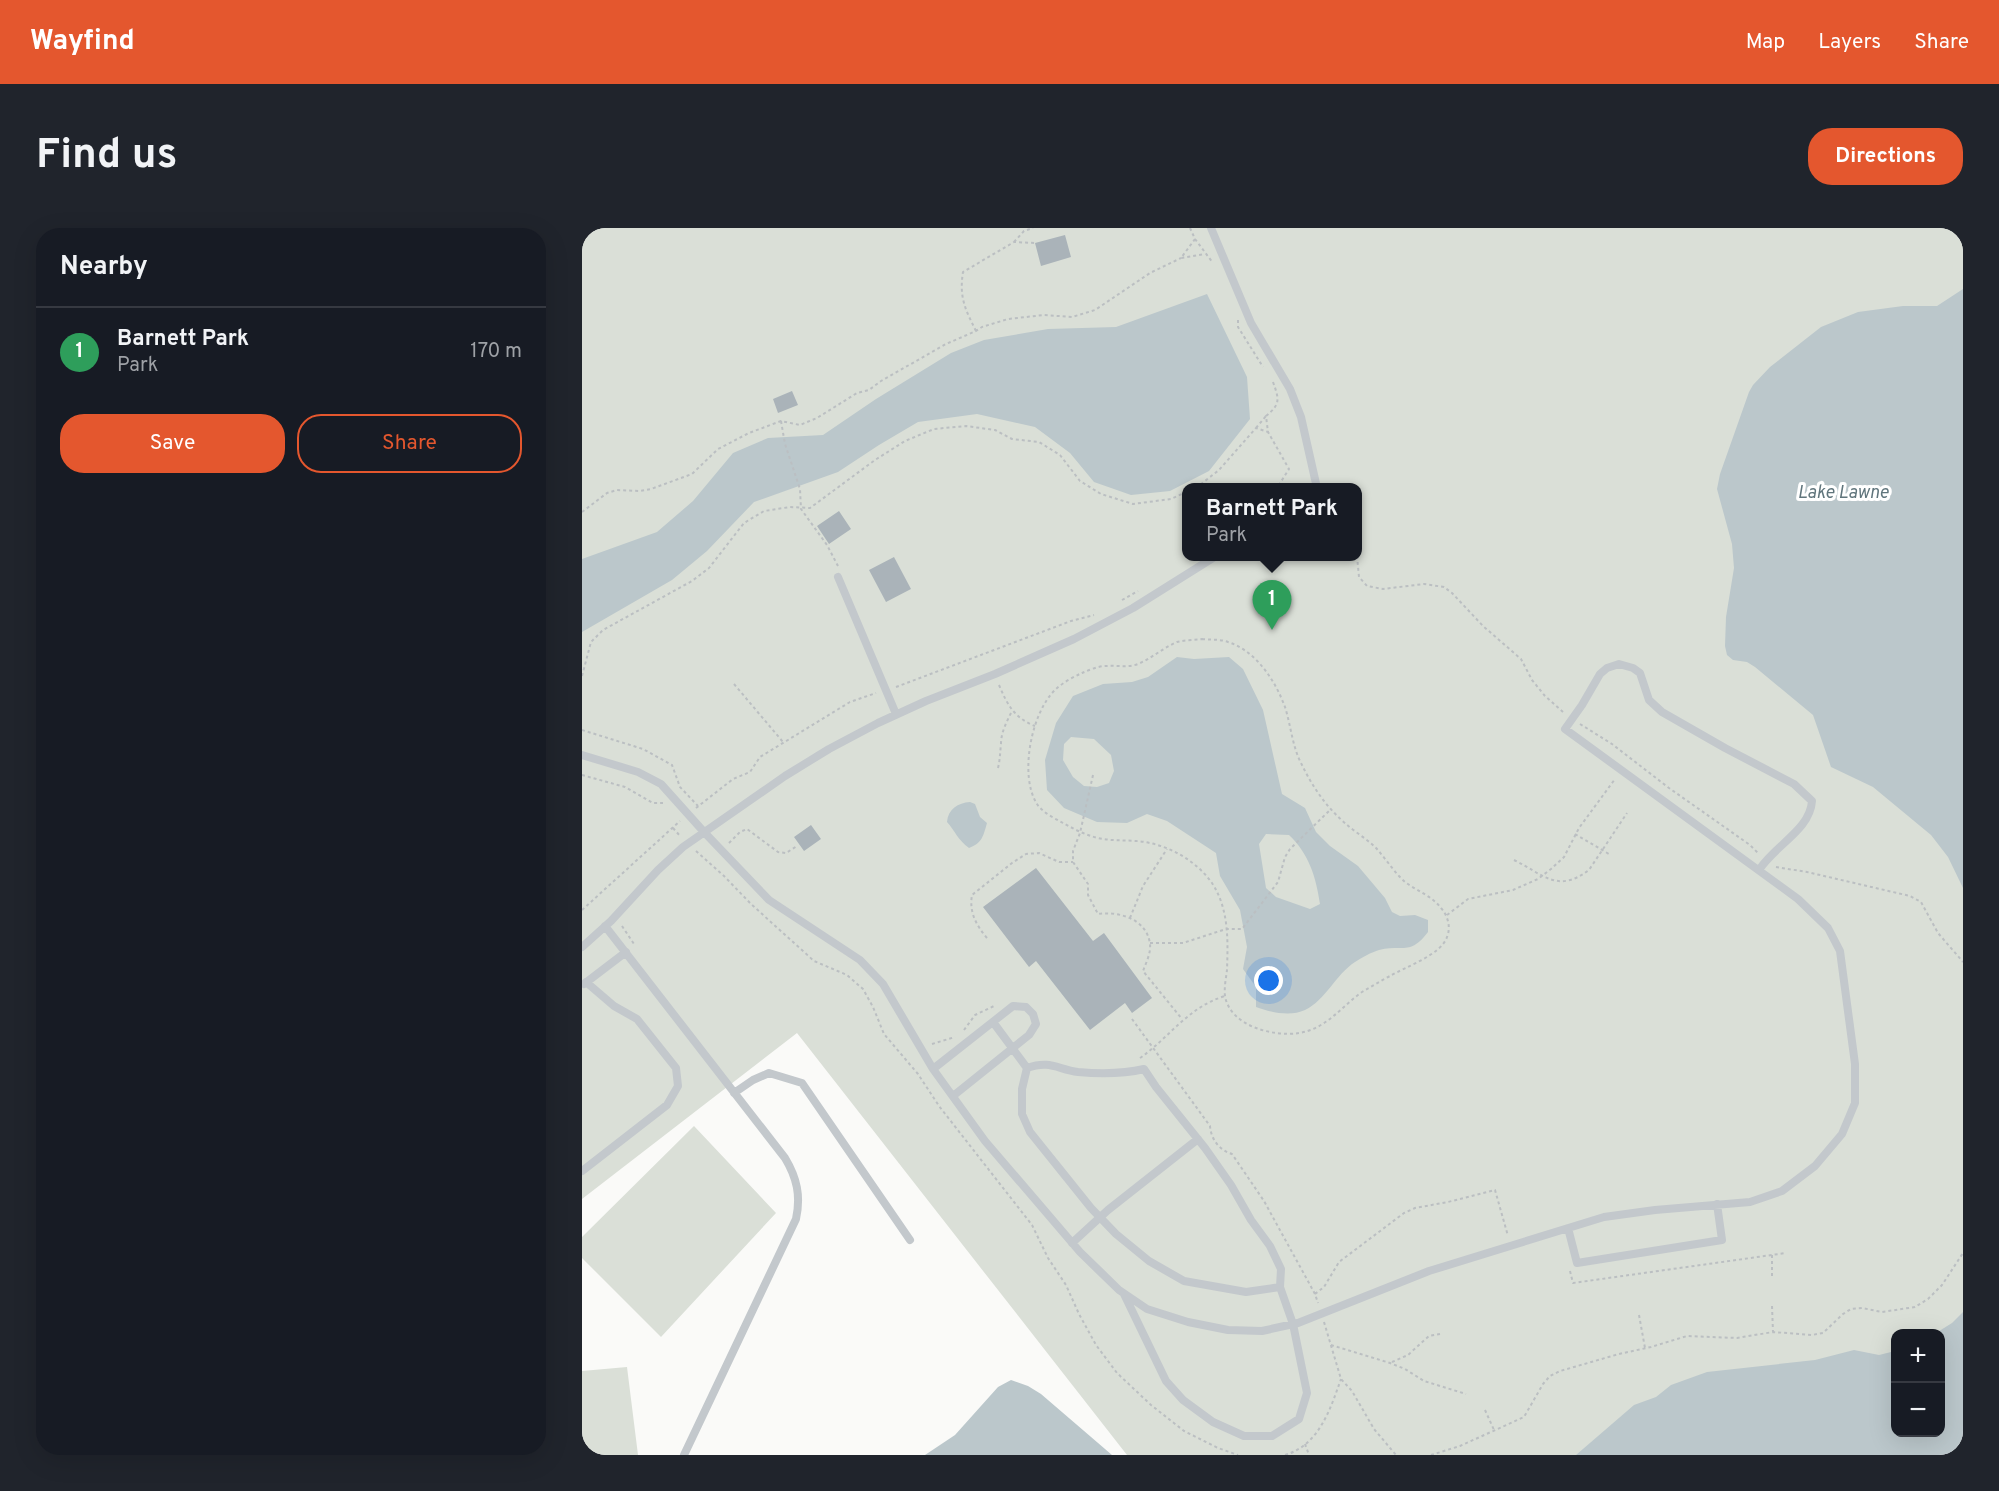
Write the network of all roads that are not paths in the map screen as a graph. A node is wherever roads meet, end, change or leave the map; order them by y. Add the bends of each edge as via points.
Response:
1 (1211, 228) edge
2 (1316, 483) edge
3 (1208, 561) edge
4 (840, 575) road end
5 (896, 714) junction
6 (582, 755) edge
7 (704, 832) junction
8 (1759, 870) junction
9 (605, 926) junction
10 (582, 947) edge
11 (626, 952) junction
12 (584, 983) edge
13 (993, 1023) junction
14 (1012, 1049) junction
15 (1027, 1068) junction
16 (933, 1070) junction
17 (734, 1093) junction
18 (953, 1096) junction
19 (1198, 1139) junction
20 (582, 1171) edge
21 (1717, 1204) junction
22 (1100, 1217) junction
23 (1568, 1228) junction
24 (910, 1240) dead end
25 (1072, 1242) junction
26 (1280, 1287) junction
27 (1124, 1293) junction
28 (1293, 1324) junction
29 (684, 1455) edge

1 - 2 lane via 1251,323 1290,389 1301,417
3 - 5 lane via 1083,634
4 - 5 lane
5 - 7 lane via 802,765
6 - 7 lane via 638,772 661,784
7 - 9 lane via 658,870
7 - 16 lane via 769,900 860,960 883,984
8 - 8 lane via 1803,825 1812,801 1794,784 1662,712 1649,700 1641,673 1619,664 1607,668 1565,729
8 - 21 lane via 1828,928 1840,951 1855,1064 1855,1103 1842,1134 1815,1166 1791,1185 1750,1202
9 - 10 lane
9 - 11 lane
11 - 12 lane
11 - 17 lane
12 - 20 lane via 637,1018 676,1068 678,1086 667,1105
13 - 14 lane
13 - 14 lane via 1013,1006 1026,1006 1033,1014 1036,1024
13 - 16 lane
14 - 15 lane
14 - 18 lane
15 - 19 lane via 1044,1063 1077,1071 1116,1073 1144,1069
15 - 22 lane via 1022,1114 1030,1132
16 - 18 lane
17 - 24 lane via 769,1073 802,1083
17 - 29 lane via 792,1170 799,1206
18 - 25 lane
19 - 22 lane
19 - 26 lane via 1270,1246 1281,1269
21 - 23 lane via 1604,1217
21 - 23 lane via 1722,1240 1577,1263
22 - 25 lane
22 - 26 lane via 1149,1261 1184,1281 1246,1292
23 - 28 lane via 1430,1271
25 - 27 lane
26 - 28 lane
27 - 28 lane via 1147,1309 1218,1328 1262,1331
27 - 28 lane via 1166,1381 1183,1400 1213,1422 1244,1436 1272,1436 1299,1419 1307,1393

